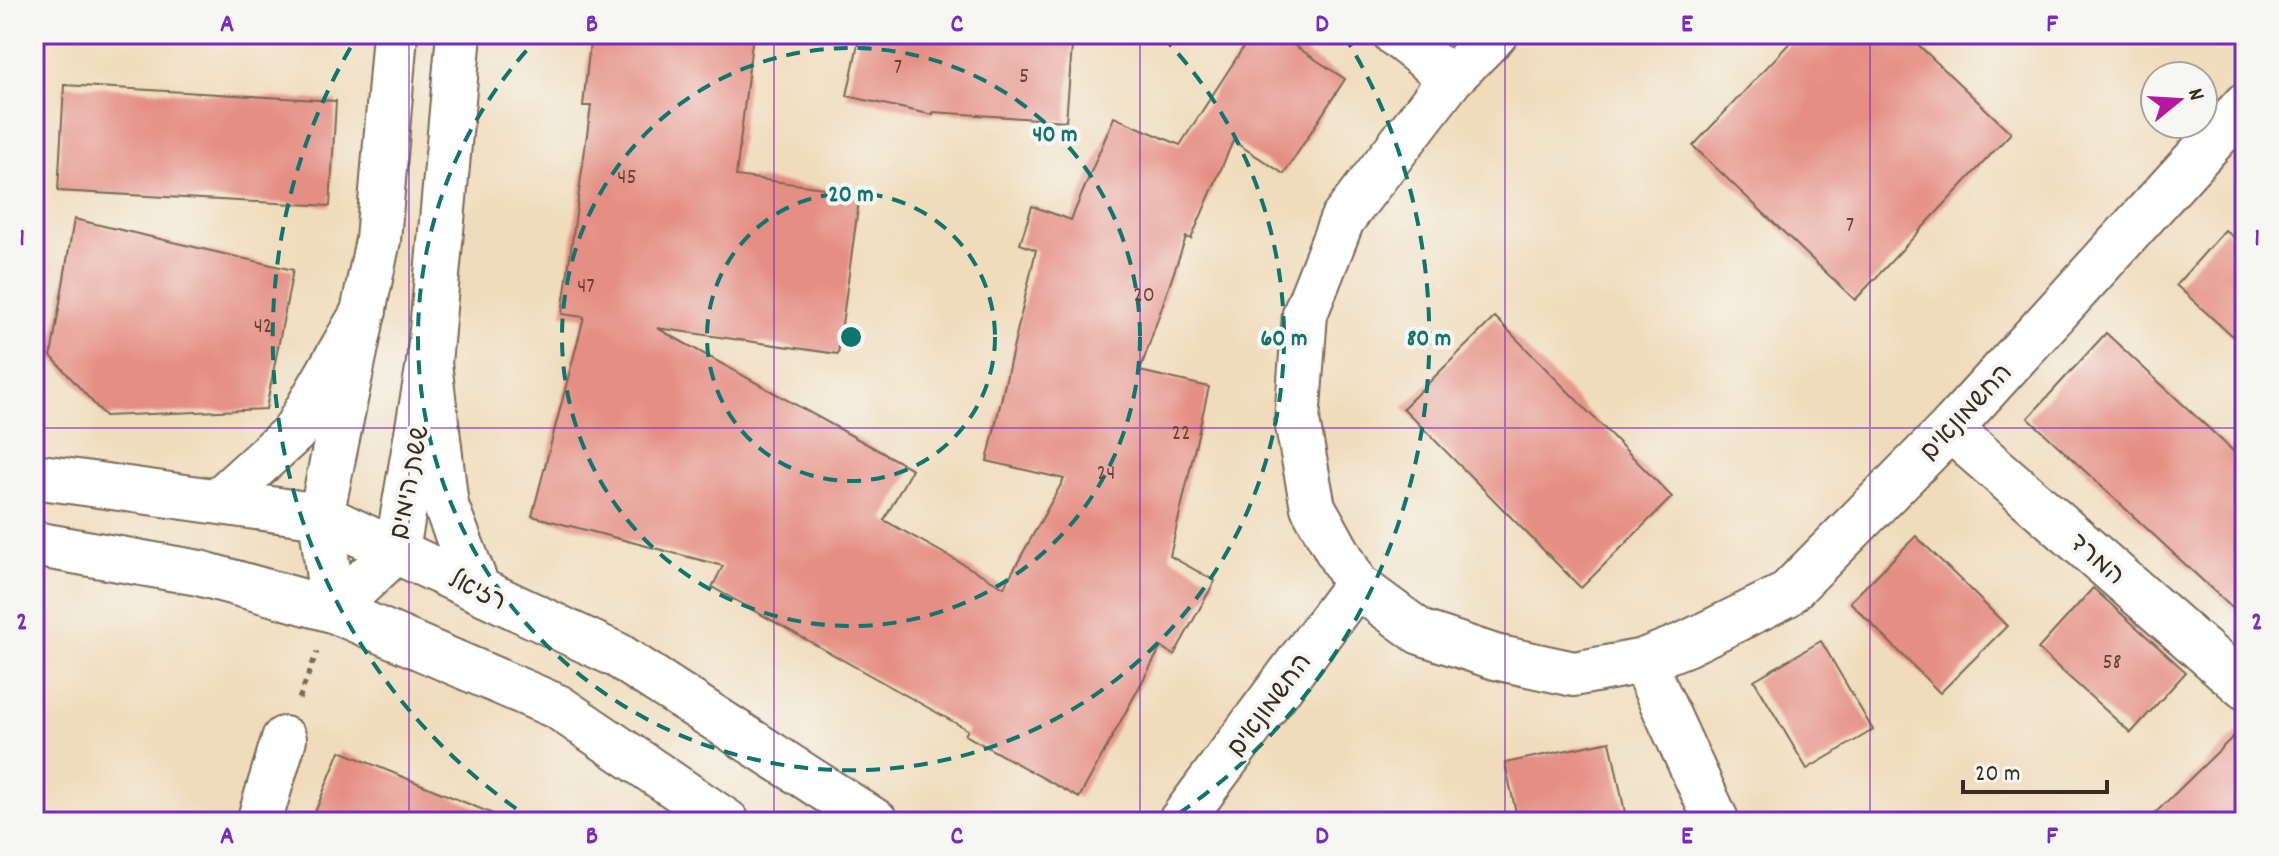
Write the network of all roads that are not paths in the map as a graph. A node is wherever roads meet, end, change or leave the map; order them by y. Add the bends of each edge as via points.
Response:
1 (395, 34) edge
2 (459, 34) edge
3 (1395, 34) edge
4 (1495, 34) edge
5 (1451, 78) junction
6 (2245, 105) edge
7 (364, 311) junction
8 (429, 363) junction
9 (1950, 429) junction
10 (34, 476) edge
11 (218, 501) junction
12 (321, 516) junction
13 (34, 544) edge
14 (397, 550) junction
15 (1356, 585) junction
16 (478, 589) junction
17 (333, 610) junction
18 (1643, 661) junction
19 (2245, 687) edge
20 (284, 739) road end
21 (259, 822) edge
22 (727, 822) edge
23 (876, 822) edge
24 (1180, 822) edge
25 (1717, 822) edge

1 - 7 street via 378,240
2 - 8 street, ששת הימים
3 - 5 street
4 - 5 street, החשמונאים
5 - 15 street, החשמונאים via 1342,220 1305,314 1297,421 1313,507
6 - 9 street, החשמונאים
7 - 11 street via 294,432
7 - 12 street
8 - 14 street, ששת הימים
8 - 16 street via 446,506
9 - 18 street, החשמונאים via 1786,595
9 - 19 street, המרד
10 - 11 street, רזיאל
11 - 12 street, רזיאל
12 - 14 street, רזיאל
12 - 17 street
13 - 17 street via 199,573
14 - 16 street, רזיאל
14 - 17 street, ששת הימים
15 - 18 street, החשמונאים via 1420,632 1495,657 1574,674
15 - 24 street, החשמונאים
16 - 23 street, רזיאל via 617,655
17 - 22 street via 558,707
18 - 25 street
20 - 21 street

